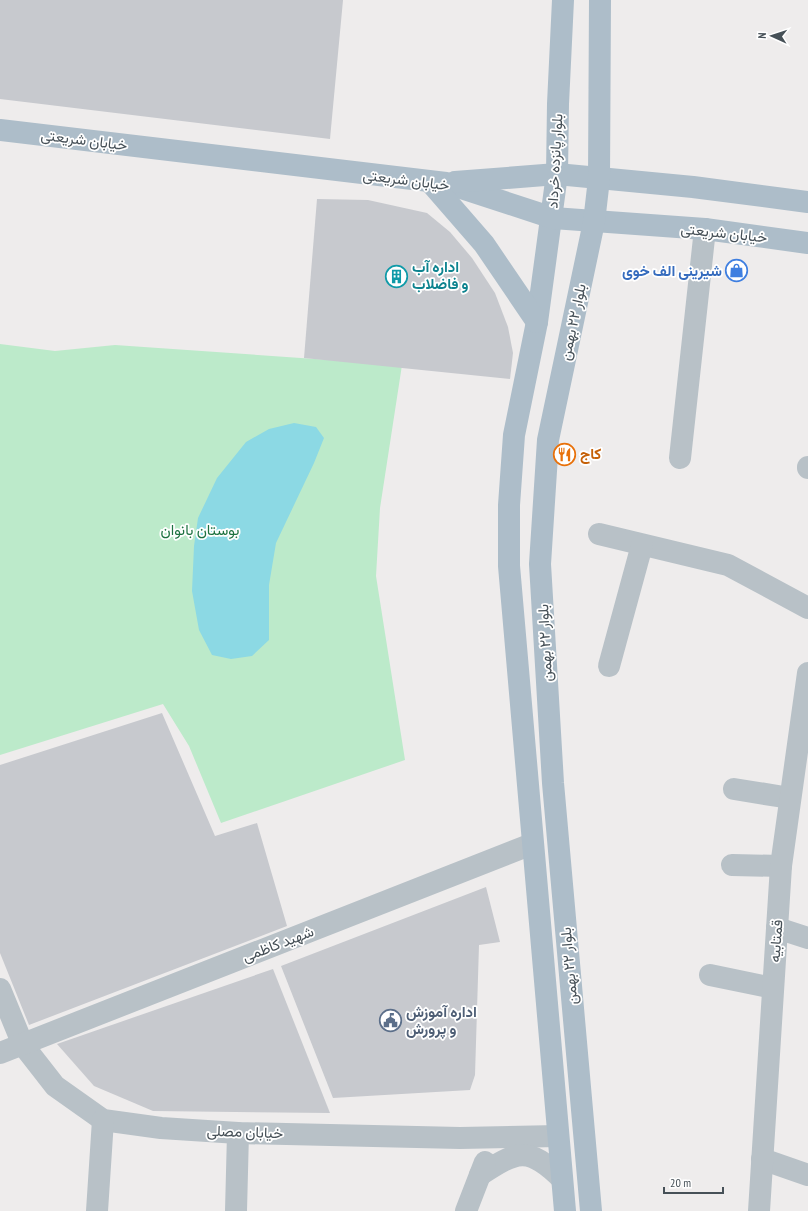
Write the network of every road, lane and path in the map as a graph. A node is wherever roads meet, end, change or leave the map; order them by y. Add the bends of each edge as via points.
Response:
1 (563, 0) edge
2 (600, 0) edge
3 (0, 130) edge
4 (557, 174) junction
5 (599, 179) junction
6 (438, 183) junction
7 (808, 202) edge
8 (553, 218) junction
9 (594, 222) junction
10 (705, 229) junction
11 (808, 243) edge
12 (537, 322) junction
13 (680, 458) dead end
14 (599, 534) dead end
15 (642, 545) junction
16 (808, 608) edge
17 (609, 666) dead end
18 (808, 673) edge
19 (802, 763) edge
20 (734, 788) dead end
21 (790, 798) junction
22 (532, 844) junction
23 (732, 865) dead end
24 (780, 866) junction
25 (777, 928) junction
26 (808, 938) edge
27 (710, 975) dead end
28 (773, 988) junction
29 (0, 989) edge
30 (24, 1044) junction
31 (0, 1053) edge
32 (103, 1120) junction
33 (238, 1133) junction
34 (583, 1133) junction
35 (558, 1136) junction
36 (496, 1137) junction
37 (762, 1160) junction
38 (480, 1175) junction
39 (808, 1175) edge
40 (562, 1179) junction
41 (97, 1211) edge
42 (236, 1211) edge
43 (466, 1211) edge
44 (565, 1211) edge
45 (591, 1211) edge
46 (759, 1211) edge

1 - 4 main road, بلوار پانزده خرداد
2 - 5 main road, بلوار ۲۲ بهمن
3 - 6 main road, خیابان شریعتی
4 - 5 main road
4 - 6 main road
4 - 8 main road, بلوار پانزده خرداد
5 - 7 main road
5 - 9 main road, بلوار ۲۲ بهمن
6 - 8 main road, خیابان شریعتی
6 - 12 main road via 484,244
8 - 9 main road, خیابان شریعتی
8 - 12 main road, بلوار پانزده خرداد
9 - 10 main road, خیابان شریعتی
9 - 34 main road, بلوار ۲۲ بهمن via 548,440 540,564 553,783
10 - 11 main road, خیابان شریعتی
10 - 13 street
12 - 22 main road, بلوار ۲۲ بهمن via 514,435 509,566
14 - 15 street
15 - 16 street via 728,565
15 - 17 street
18 - 19 street, قمتابیه
19 - 21 street, قمتابیه
20 - 21 street
21 - 24 street, قمتابیه
22 - 30 street, شهید کاظمی
22 - 35 main road, بلوار ۲۲ بهمن
23 - 24 street
24 - 25 street, قمتابیه
25 - 26 street
25 - 28 street, قمتابیه
27 - 28 street
28 - 37 street, قمتابیه
29 - 30 street, خیابان مصلی
30 - 31 street, شهید کاظمی
30 - 32 street, خیابان مصلی via 55,1086
32 - 33 street, خیابان مصلی via 161,1128
32 - 41 street
33 - 36 street, خیابان مصلی
33 - 42 street
34 - 35 main road
34 - 45 main road, بلوار ۲۲ بهمن
35 - 36 street, خیابان مصلی
35 - 40 main road, بلوار ۲۲ بهمن
36 - 38 street
37 - 39 street
37 - 46 street, قمتابیه
38 - 40 street via 506,1158 530,1155 546,1163
38 - 43 street
40 - 44 main road, بلوار ۲۲ بهمن

